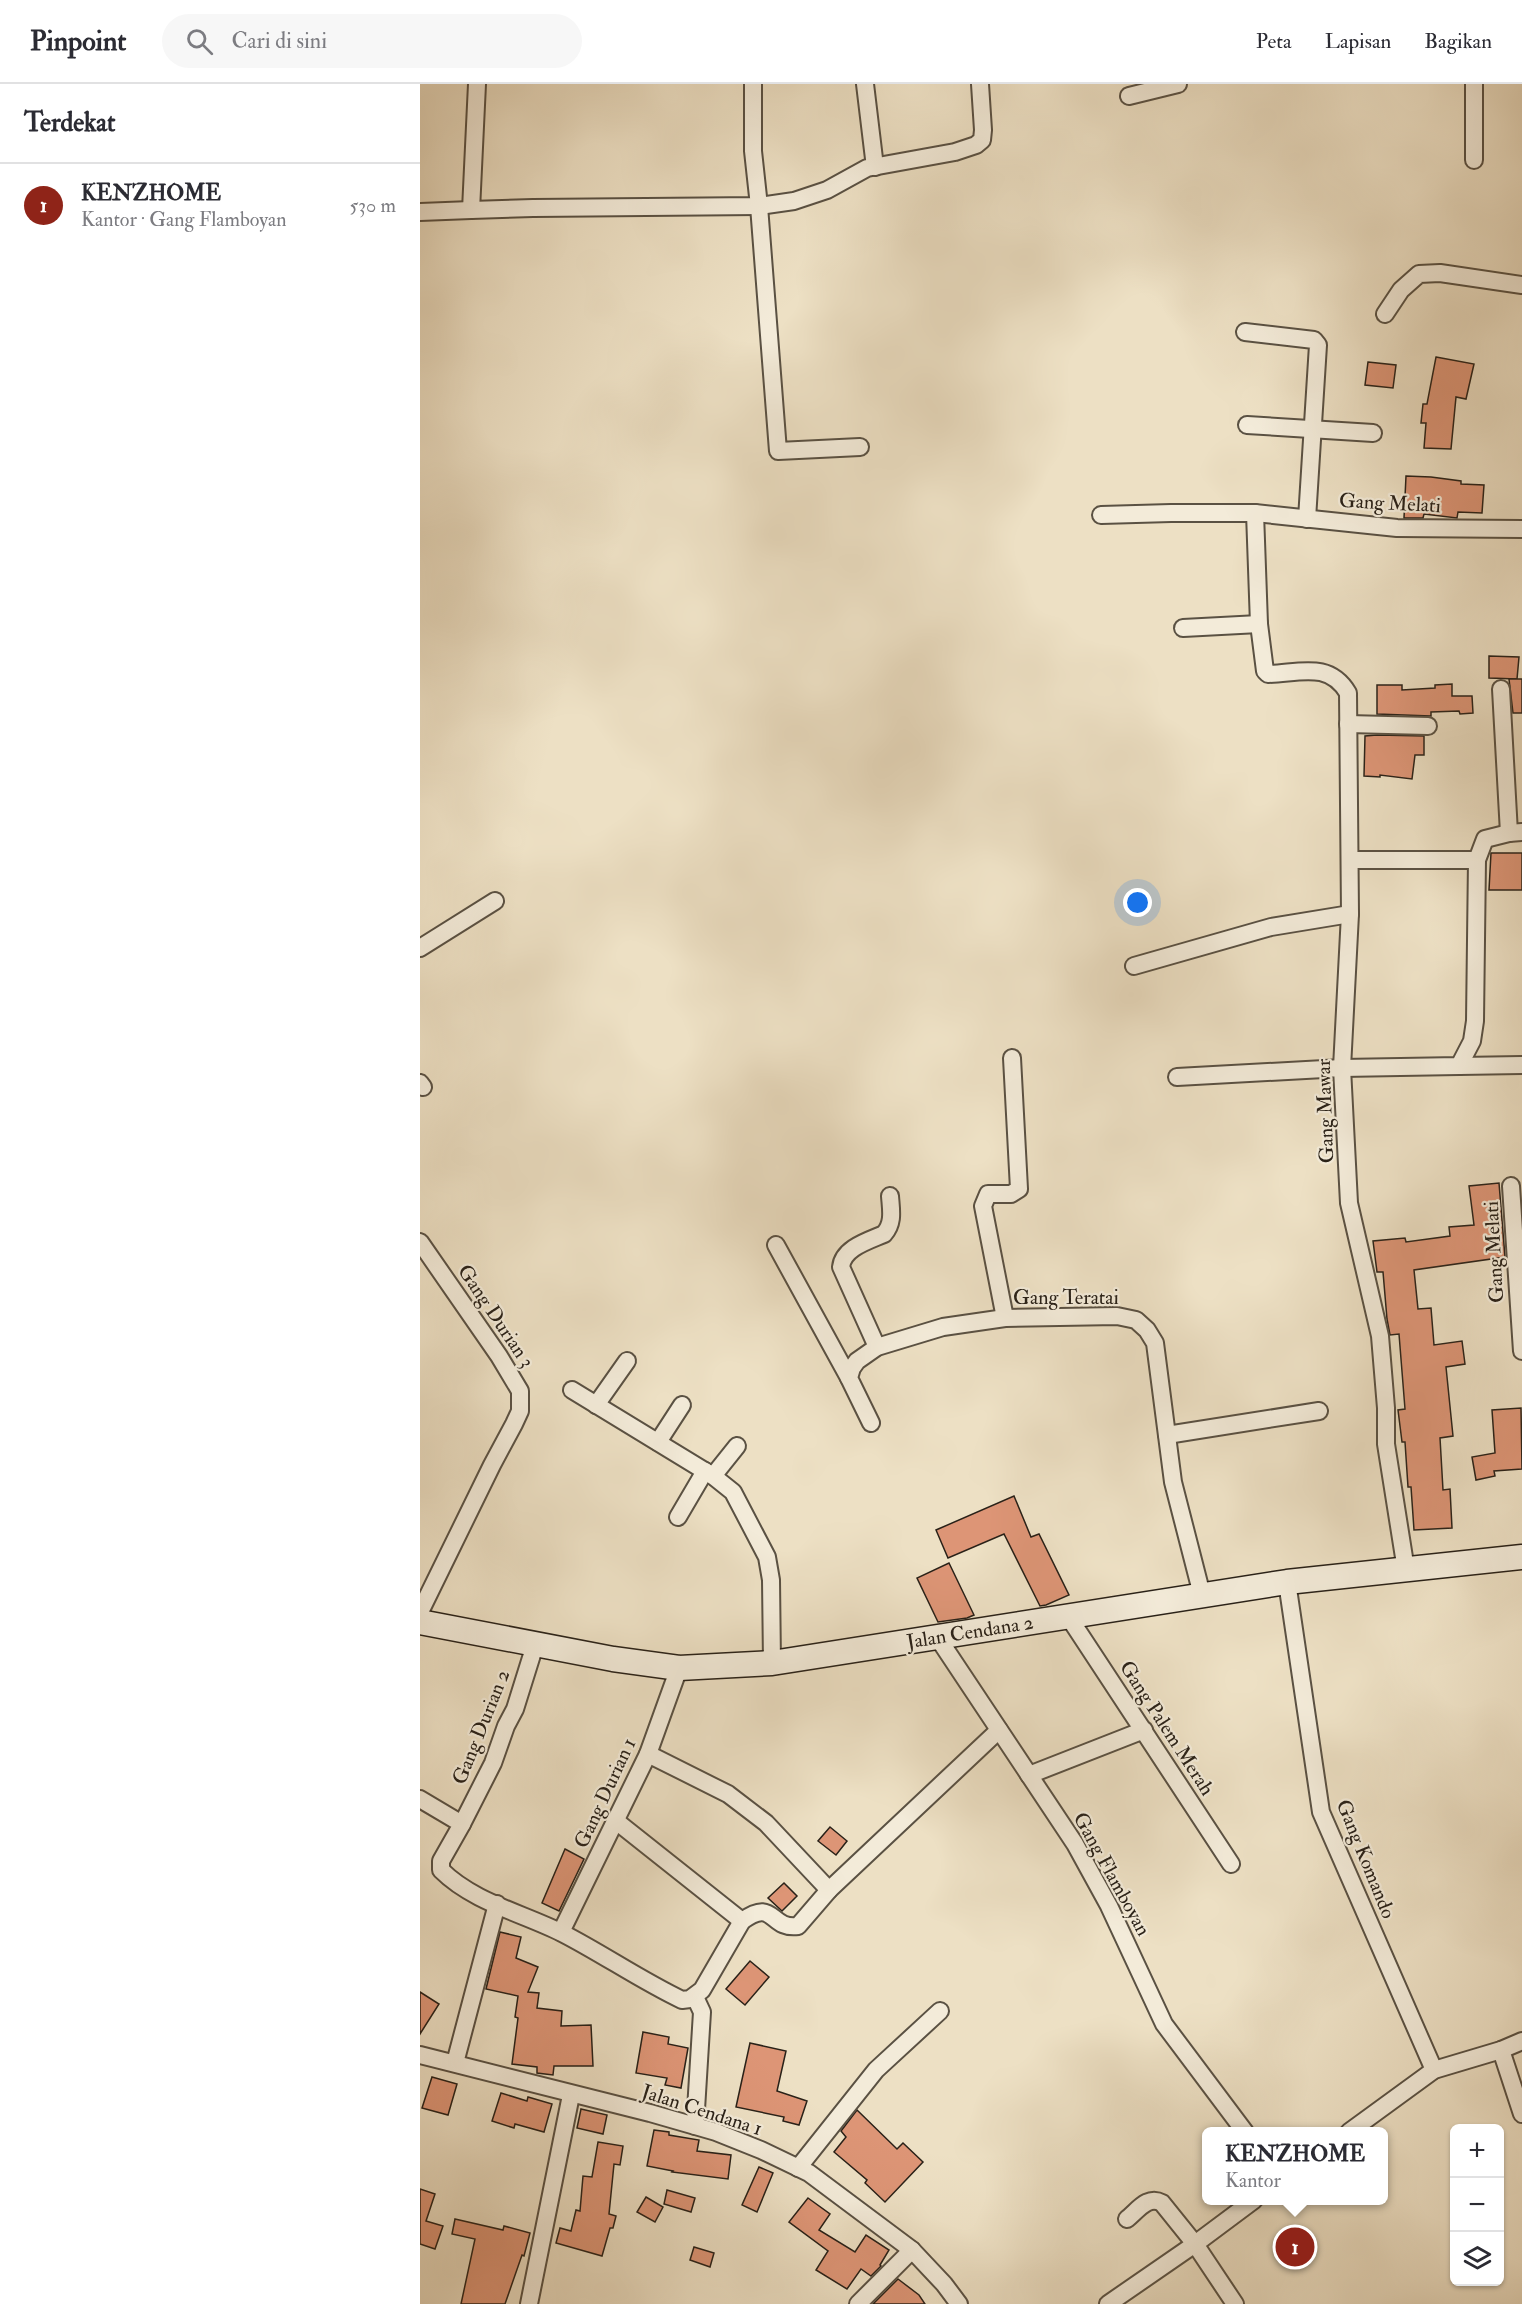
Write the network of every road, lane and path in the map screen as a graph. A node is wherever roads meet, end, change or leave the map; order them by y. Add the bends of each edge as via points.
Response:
1 (477, 84) edge
2 (753, 84) edge
3 (865, 84) edge
4 (980, 84) edge
5 (1178, 84) edge
6 (1474, 84) edge
7 (1129, 96) dead end
8 (1474, 159) dead end
9 (875, 167) junction
10 (759, 206) junction
11 (471, 210) junction
12 (420, 212) edge
13 (1522, 285) edge
14 (1385, 314) dead end
15 (1245, 332) dead end
16 (1247, 425) dead end
17 (1313, 428) junction
18 (1373, 433) dead end
19 (860, 447) dead end
20 (1255, 513) junction
21 (1101, 515) dead end
22 (1307, 519) junction
23 (1522, 529) edge
24 (1259, 624) junction
25 (1183, 628) dead end
26 (1501, 689) dead end
27 (1348, 724) junction
28 (1428, 726) dead end
29 (1516, 832) edge
30 (1350, 860) junction
31 (1477, 860) junction
32 (495, 901) dead end
33 (1350, 914) junction
34 (420, 948) edge
35 (1134, 966) dead end
36 (1012, 1058) dead end
37 (1459, 1065) junction
38 (1522, 1065) edge
39 (1342, 1068) junction
40 (1177, 1077) dead end
41 (1511, 1186) dead end
42 (890, 1196) dead end
43 (420, 1242) edge
44 (776, 1245) dead end
45 (1005, 1318) junction
46 (877, 1347) junction
47 (1522, 1351) edge
48 (627, 1361) dead end
49 (849, 1378) junction
50 (572, 1390) dead end
51 (596, 1405) junction
52 (682, 1405) dead end
53 (1319, 1412) dead end
54 (871, 1423) dead end
55 (1167, 1435) junction
56 (658, 1442) junction
57 (737, 1446) dead end
58 (709, 1473) junction
59 (678, 1517) dead end
60 (1522, 1557) edge
61 (1406, 1570) junction
62 (1287, 1582) junction
63 (1203, 1595) junction
64 (420, 1612) edge
65 (1068, 1616) junction
66 (420, 1622) edge
67 (938, 1638) junction
68 (535, 1645) junction
69 (772, 1663) junction
70 (679, 1668) junction
71 (999, 1730) junction
72 (1144, 1730) junction
73 (648, 1754) junction
74 (1029, 1775) junction
75 (420, 1799) edge
76 (616, 1821) junction
77 (462, 1824) junction
78 (1231, 1864) dead end
79 (829, 1890) junction
80 (497, 1904) junction
81 (742, 1921) junction
82 (561, 1932) junction
83 (695, 1997) junction
84 (940, 2011) dead end
85 (1522, 2042) edge
86 (1501, 2050) junction
87 (420, 2055) edge
88 (455, 2064) junction
89 (1434, 2070) junction
90 (571, 2095) junction
91 (1522, 2114) edge
92 (694, 2126) junction
93 (1241, 2127) edge
94 (1356, 2127) edge
95 (798, 2168) junction
96 (1247, 2205) edge
97 (1127, 2219) dead end
98 (1195, 2244) junction
99 (912, 2250) junction
100 (529, 2304) edge
101 (858, 2304) edge
102 (959, 2304) edge
103 (1108, 2304) edge
104 (1235, 2304) edge

1 - 11 street
2 - 10 street via 753,151
3 - 9 street
4 - 9 street via 983,129 982,140 976,146
5 - 7 street
6 - 8 street
9 - 10 street via 794,201
10 - 11 street
10 - 19 street via 778,451
11 - 12 street
13 - 14 street via 1440,273 1419,274 1401,290
15 - 17 street via 1314,340 1318,345
16 - 17 street
17 - 18 street
17 - 22 street
20 - 21 street, Gang Melati
20 - 22 street, Gang Melati
20 - 24 street
22 - 23 street, Gang Melati via 1397,528
24 - 25 street
24 - 27 street, Gang Mawar via 1264,671 1322,671 1333,675 1348,693
26 - 29 street
27 - 28 street
27 - 30 street, Gang Mawar
29 - 31 street via 1485,840
30 - 31 street
30 - 33 street, Gang Mawar
31 - 37 street via 1475,1021 1472,1041
32 - 34 street
33 - 35 street via 1271,927
33 - 39 street, Gang Mawar
36 - 45 street via 1020,1189 1011,1194 988,1194 983,1206
37 - 38 street
37 - 39 street
39 - 40 street
39 - 61 street, Gang Mawar via 1350,1203 1380,1336 1386,1444
41 - 47 street, Gang Melati
42 - 46 street via 892,1223 888,1229 846,1253 841,1267
43 - 64 street, Gang Durian 3 via 520,1391 520,1411
44 - 49 street
45 - 46 street, Gang Teratai via 942,1327
45 - 55 street, Gang Teratai via 1117,1316 1136,1320 1155,1343
46 - 49 street, Gang Teratai via 857,1361
48 - 51 street
49 - 54 street
50 - 51 street
51 - 56 street
52 - 56 street
53 - 55 street
55 - 63 street, Gang Teratai via 1173,1482
56 - 58 street
57 - 58 street
58 - 59 street
58 - 69 street via 733,1492 767,1557
60 - 61 street, Jalan Cendana 2
61 - 62 street, Jalan Cendana 2
62 - 63 street, Jalan Cendana 2
62 - 89 street, Gang Komando via 1321,1812
63 - 65 street, Jalan Cendana 2
65 - 67 street, Jalan Cendana 2
65 - 72 street, Gang Palem Merah
66 - 68 street, Jalan Cendana 2
67 - 69 street, Jalan Cendana 2
67 - 71 street, Gang Flamboyan
68 - 70 street, Jalan Cendana 2
68 - 77 street, Gang Durian 2 via 493,1763
69 - 70 street, Jalan Cendana 2
70 - 73 street, Gang Durian 1
71 - 74 street, Gang Flamboyan
71 - 79 street
72 - 74 street
72 - 78 street, Gang Palem Merah
73 - 76 street, Gang Durian 1
73 - 79 street via 728,1794 766,1823
74 - 93 street, Gang Flamboyan via 1075,1844 1109,1906 1164,2024
75 - 77 street
76 - 81 street
76 - 82 street, Gang Durian 1
77 - 80 street, Gang Durian 2 via 441,1861 441,1870 461,1886
79 - 81 street via 798,1926 788,1927 763,1911
80 - 82 street
80 - 88 street
81 - 83 street
82 - 83 street via 669,1994 687,2001
83 - 92 street via 702,2012
84 - 95 street via 876,2070
85 - 86 street
86 - 89 street
86 - 91 street
87 - 88 street, Jalan Cendana 1
88 - 90 street, Jalan Cendana 1
89 - 94 street
90 - 92 street, Jalan Cendana 1
90 - 100 street
92 - 95 street, Jalan Cendana 1 via 762,2150
95 - 99 street, Jalan Cendana 1
96 - 98 street
97 - 98 street via 1150,2199 1156,2199
98 - 103 street
98 - 104 street
99 - 101 street
99 - 102 street, Jalan Cendana 1

